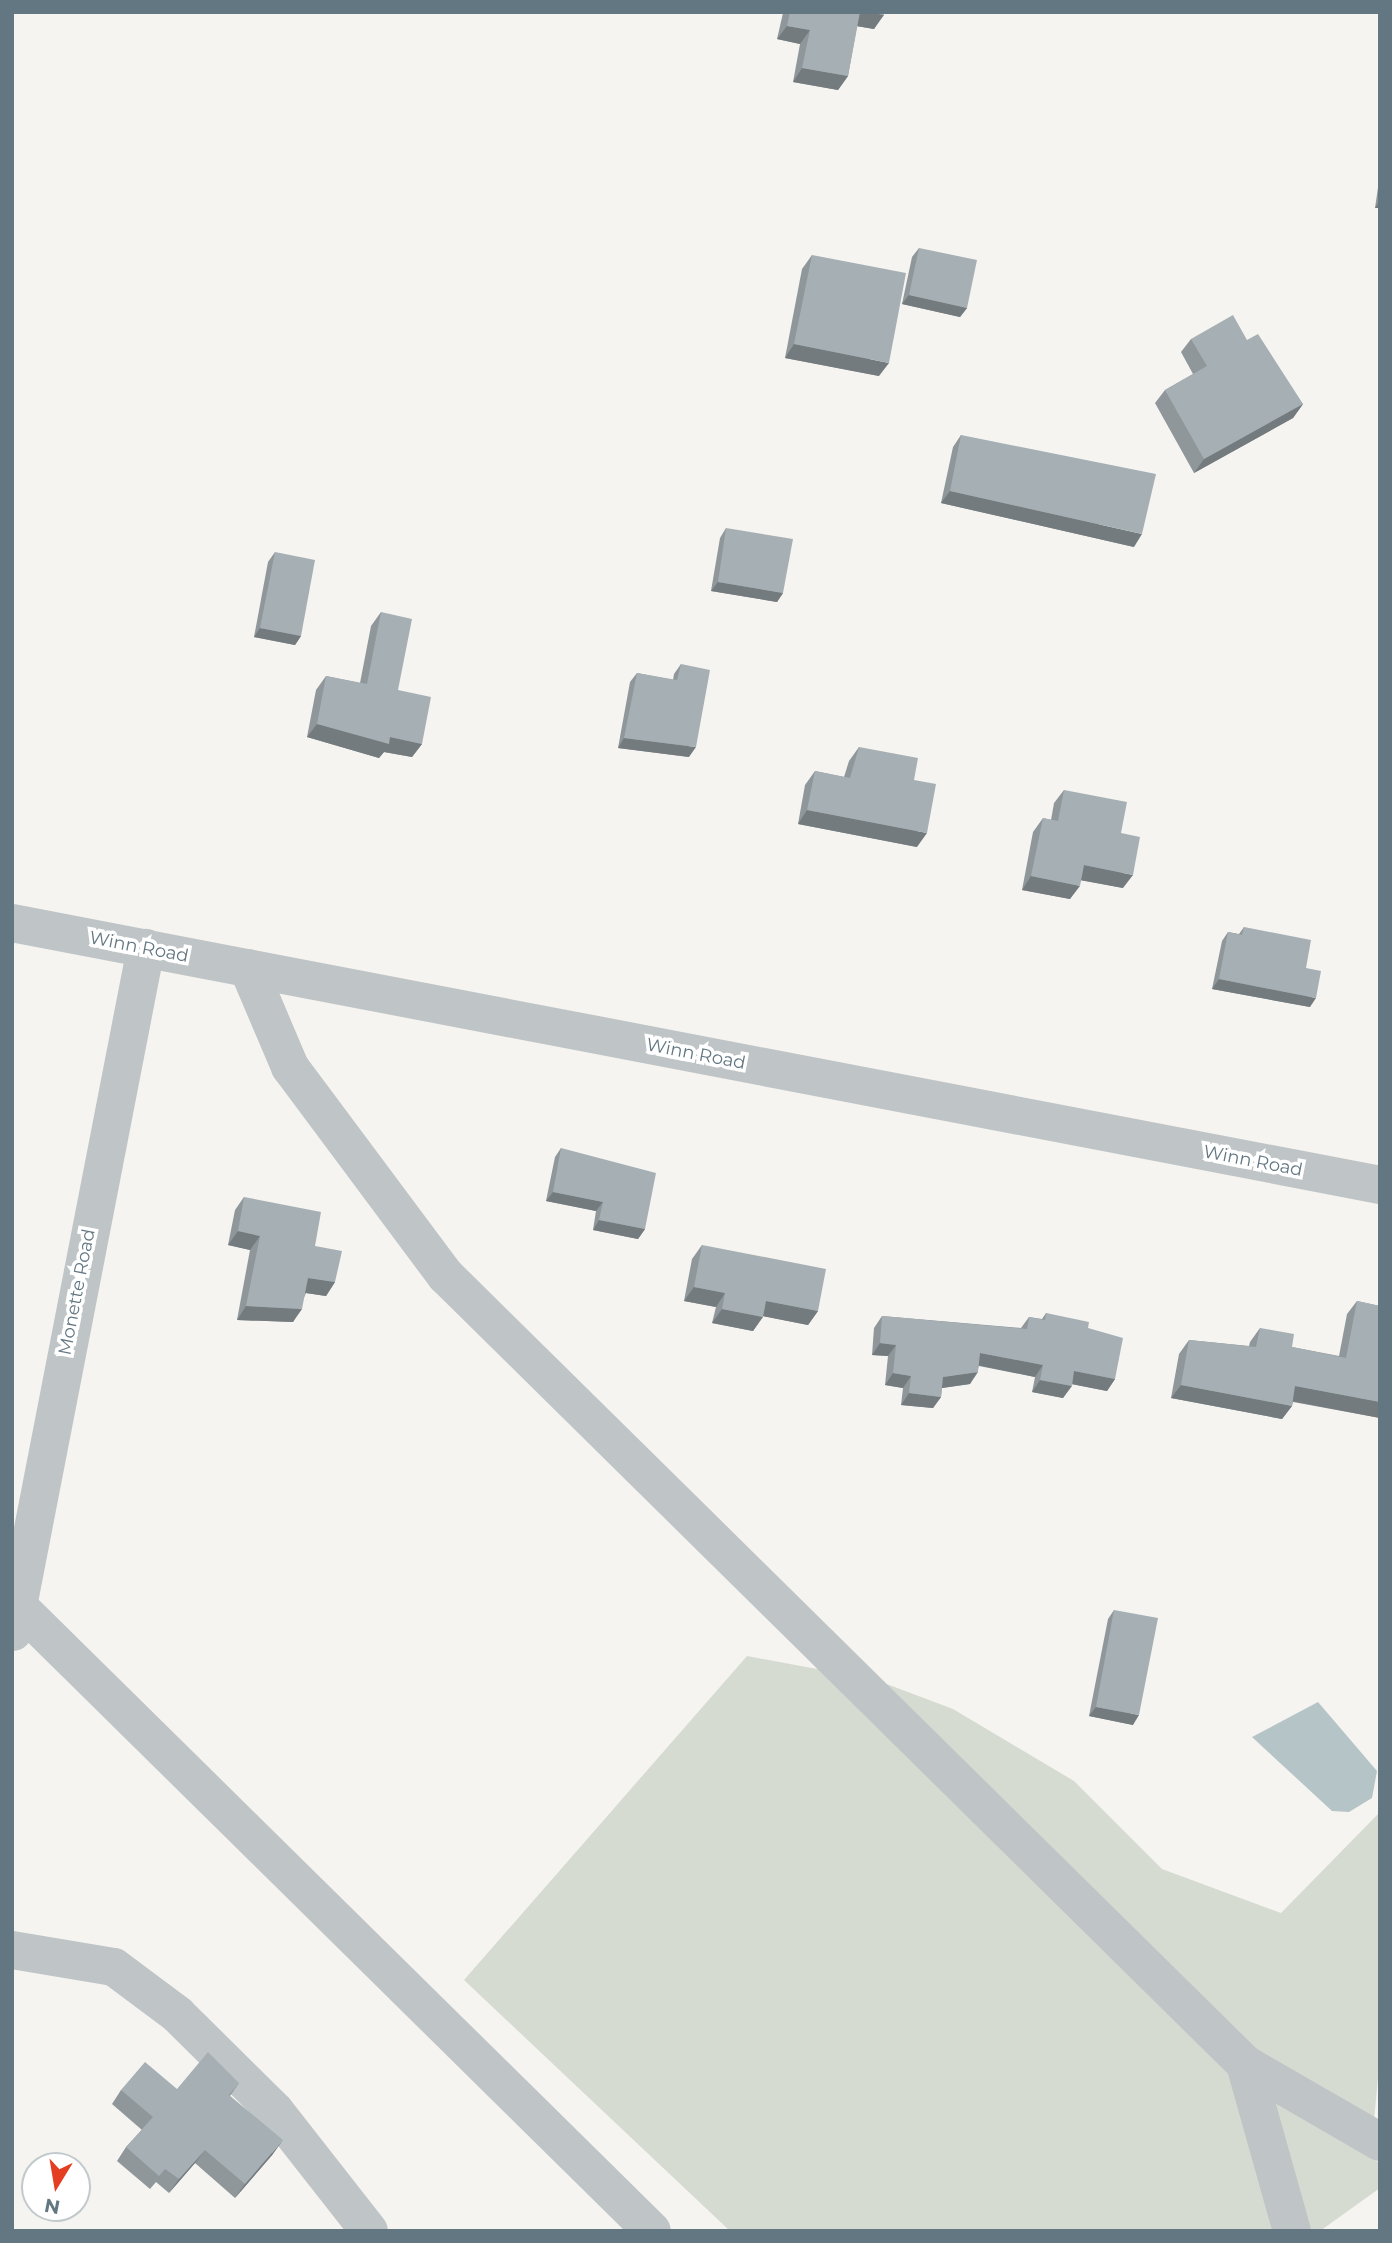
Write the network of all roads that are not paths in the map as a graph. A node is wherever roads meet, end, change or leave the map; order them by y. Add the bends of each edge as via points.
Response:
1 (12, 923) edge
2 (146, 948) junction
3 (248, 968) junction
4 (1380, 1185) edge
5 (15, 1622) edge
6 (12, 1950) edge
7 (1245, 2064) junction
8 (1380, 2142) edge
9 (369, 2231) edge
10 (652, 2231) edge
11 (1292, 2231) edge

1 - 2 street, Winn Road
2 - 3 street, Winn Road
2 - 5 street, Monette Road
3 - 4 street, Winn Road
3 - 7 street via 290,1067 446,1276
5 - 10 street
6 - 9 street via 114,1967 177,2014 275,2111
7 - 8 street
7 - 11 street

